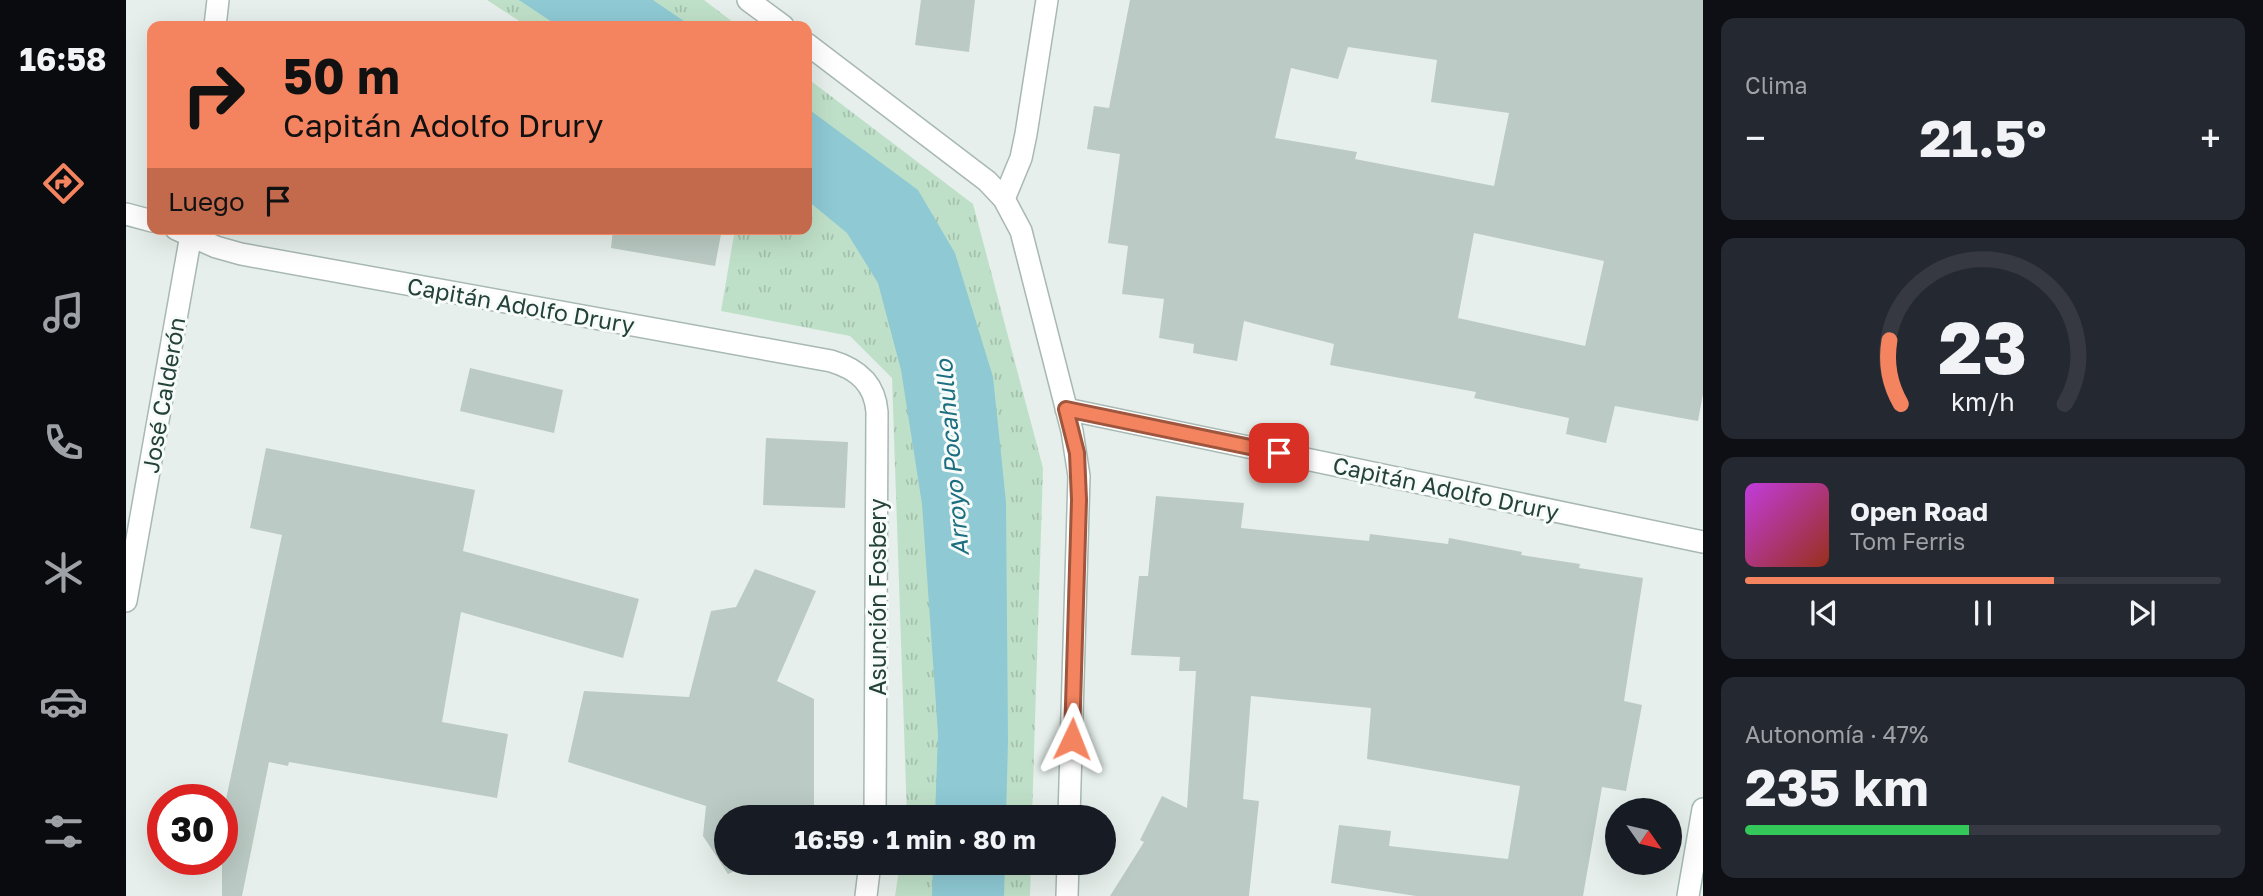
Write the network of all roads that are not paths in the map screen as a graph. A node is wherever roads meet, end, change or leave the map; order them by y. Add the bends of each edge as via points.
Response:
1 (218, 0) edge
2 (748, 0) edge
3 (1047, 0) edge
4 (216, 21) edge
5 (776, 21) edge
6 (812, 48) edge
7 (1004, 199) junction
8 (126, 214) edge
9 (147, 220) edge
10 (186, 235) edge
11 (192, 235) edge
12 (865, 379) joint
13 (1066, 409) junction
14 (1703, 542) edge
15 (126, 601) edge
16 (875, 805) edge
17 (1069, 805) edge
18 (1703, 809) edge
19 (869, 875) edge
20 (1068, 875) edge
21 (866, 896) edge
22 (1067, 896) edge
23 (1688, 896) edge

1 - 4 street
2 - 5 street
3 - 7 street via 1021,158
6 - 7 street via 977,173
7 - 13 street via 1021,231
8 - 9 street
10 - 15 street, José Calderón
11 - 12 street, Capitán Adolfo Drury via 241,254 831,361
12 - 16 street, Asunción Fosbery via 877,412
13 - 14 street, Capitán Adolfo Drury
13 - 17 street via 1077,453 1079,500
18 - 23 street
19 - 21 street
20 - 22 street

